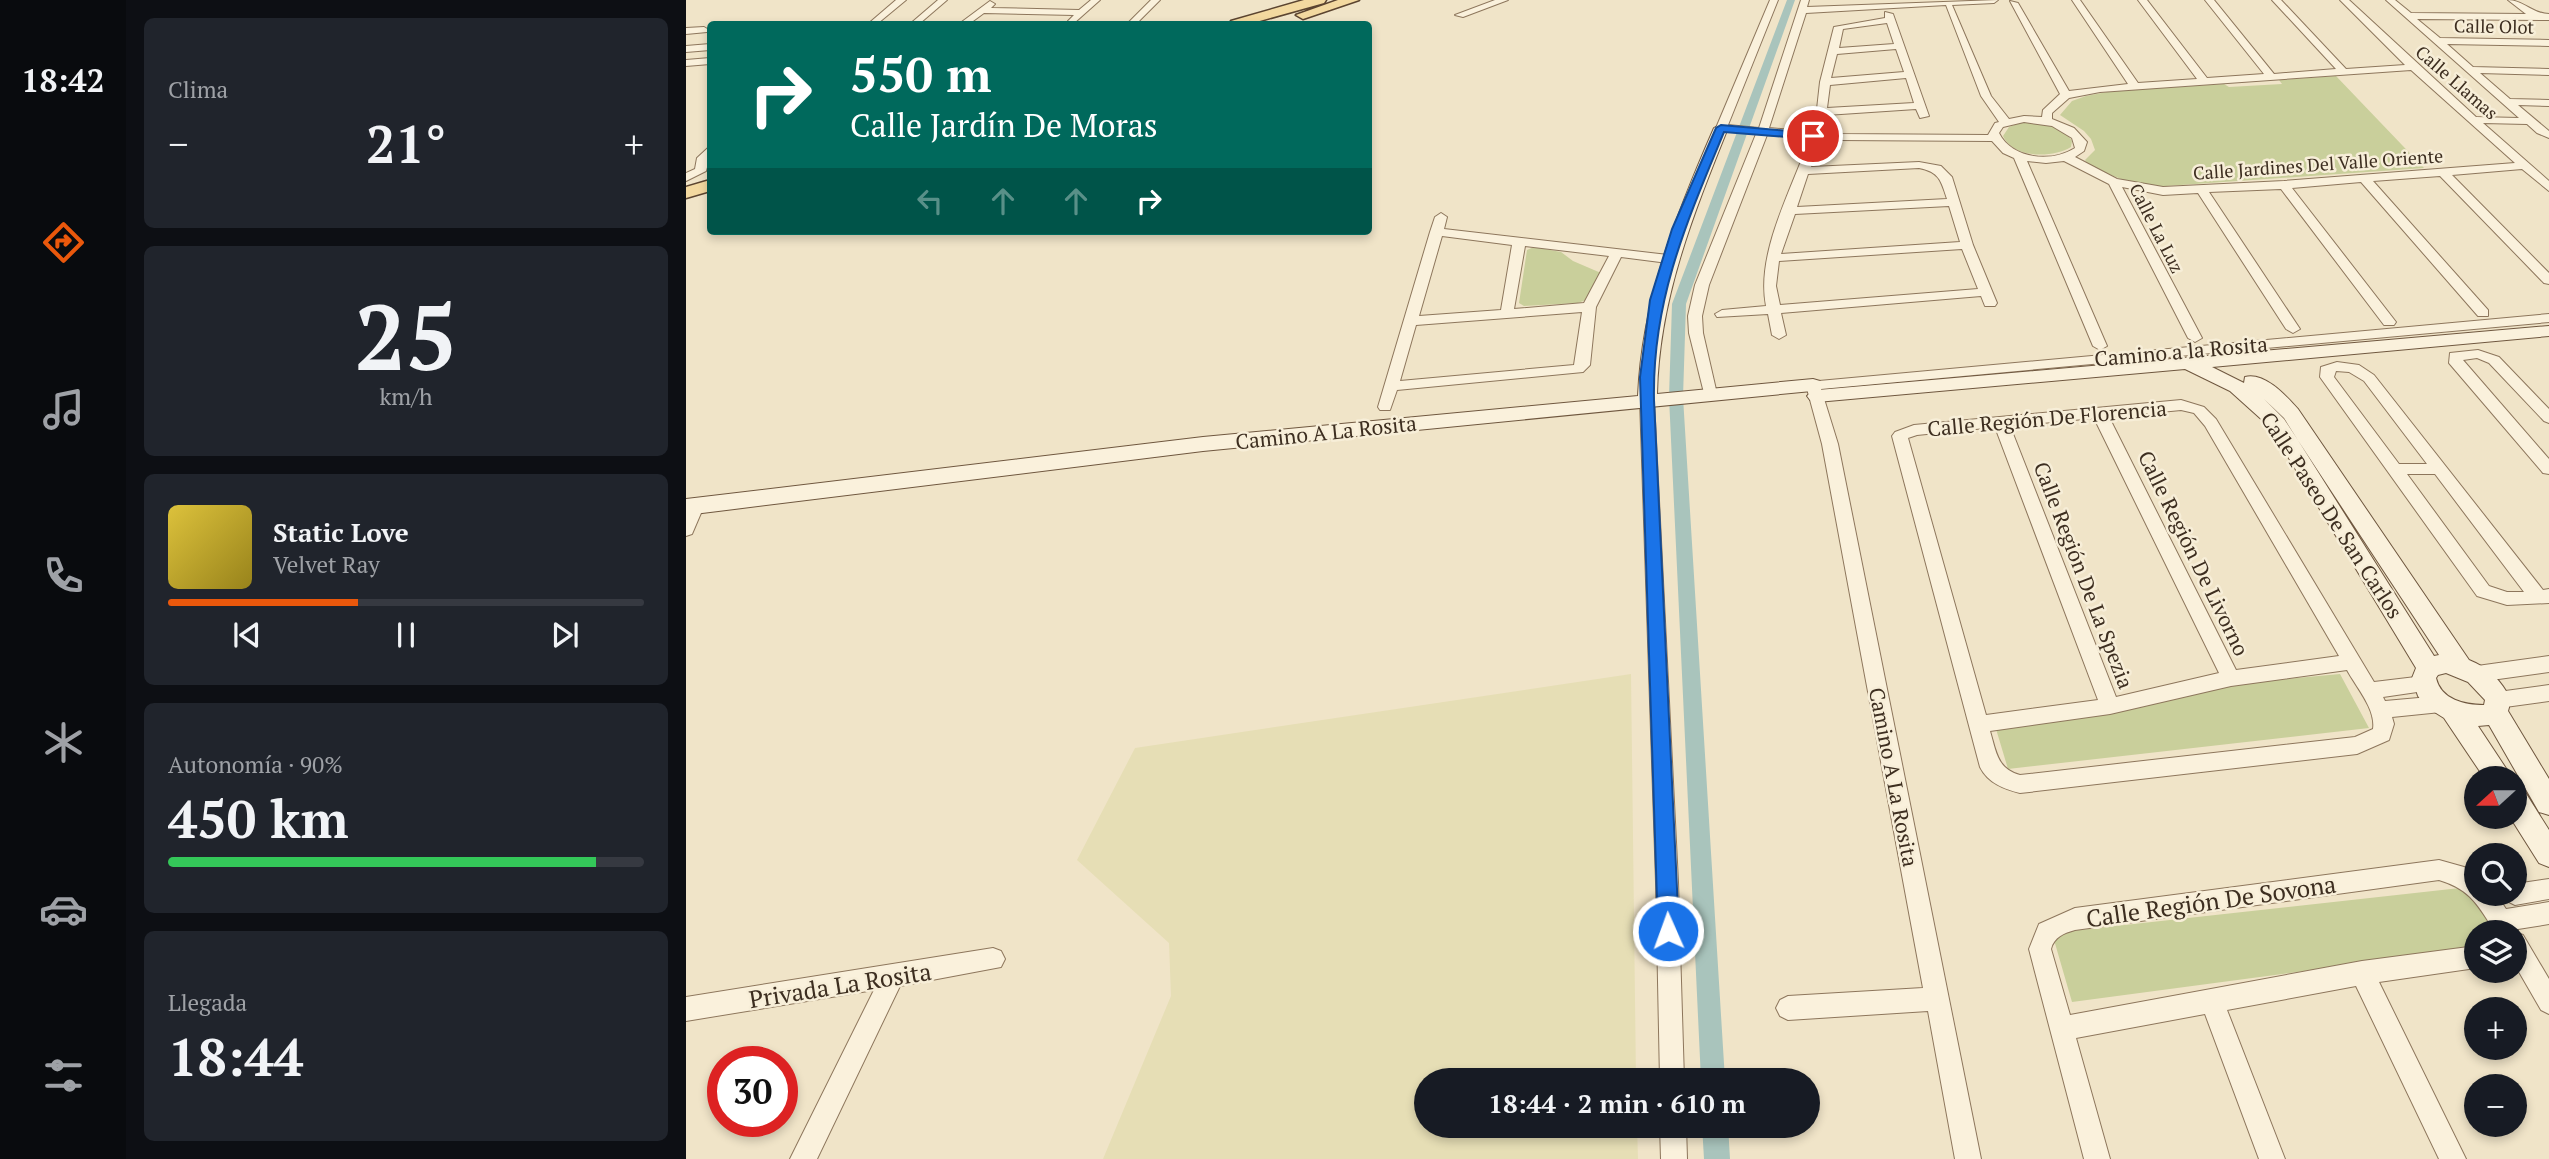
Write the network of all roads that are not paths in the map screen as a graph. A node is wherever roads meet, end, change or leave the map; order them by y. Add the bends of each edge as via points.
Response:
1 (902, 0) edge
2 (943, 0) edge
3 (1096, 0) edge
4 (1156, 0) edge
5 (1319, 0) edge
6 (1352, 0) edge
7 (1504, 0) edge
8 (1774, 0) edge
9 (1994, 0) edge
10 (2076, 0) edge
11 (2143, 0) edge
12 (2209, 0) edge
13 (2276, 0) edge
14 (2344, 0) edge
15 (2390, 0) edge
16 (2512, 0) edge
17 (2013, 3) dead end
18 (989, 5) edge
19 (1804, 5) edge
20 (1949, 7) dead end
21 (1029, 8) edge
22 (1085, 11) junction
23 (1460, 15) dead end
24 (2408, 16) junction
25 (2536, 17) junction
26 (2549, 17) edge
27 (1008, 19) dead end
28 (876, 21) edge
29 (918, 21) edge
30 (968, 21) edge
31 (1073, 21) edge
32 (1134, 21) edge
33 (1246, 21) edge
34 (1281, 21) edge
35 (704, 30) dead end
36 (686, 31) edge
37 (2438, 41) junction
38 (2549, 43) edge
39 (1899, 46) junction
40 (707, 47) edge
41 (686, 48) edge
42 (1832, 51) junction
43 (707, 61) edge
44 (686, 63) edge
45 (2413, 67) junction
46 (2471, 70) junction
47 (2343, 71) junction
48 (2549, 72) edge
49 (1909, 75) junction
50 (2271, 76) junction
51 (2203, 80) junction
52 (1825, 82) junction
53 (2135, 86) junction
54 (2066, 95) junction
55 (2508, 102) junction
56 (2549, 103) edge
57 (1820, 112) junction
58 (2473, 120) junction
59 (2047, 121) junction
60 (2529, 121) junction
61 (2005, 122) junction
62 (1819, 125) junction
63 (1725, 129) junction
64 (1759, 131) junction
65 (2545, 133) edge
66 (1789, 134) junction
67 (1838, 137) junction
68 (1994, 138) junction
69 (1812, 148) junction
70 (707, 153) edge
71 (2018, 154) junction
72 (2065, 158) junction
73 (2526, 165) junction
74 (1803, 171) junction
75 (2443, 172) junction
76 (686, 178) edge
77 (2365, 179) junction
78 (2114, 182) junction
79 (2284, 185) junction
80 (707, 186) edge
81 (2549, 187) edge
82 (2202, 190) junction
83 (686, 193) edge
84 (707, 193) edge
85 (686, 200) edge
86 (1955, 202) junction
87 (1788, 211) junction
88 (1441, 217) dead end
89 (1436, 232) junction
90 (1519, 242) junction
91 (1967, 245) junction
92 (1616, 253) junction
93 (1773, 258) junction
94 (1668, 259) junction
95 (2549, 280) edge
96 (1589, 307) junction
97 (1774, 310) junction
98 (1507, 313) junction
99 (2483, 313) dead end
100 (1722, 314) dead end
101 (2549, 318) edge
102 (1410, 321) junction
103 (2389, 322) dead end
104 (2293, 329) dead end
105 (2549, 331) edge
106 (1779, 335) dead end
107 (2194, 338) dead end
108 (2100, 346) dead end
109 (2217, 359) junction
110 (2183, 362) junction
111 (1391, 386) junction
112 (1815, 391) junction
113 (1701, 395) junction
114 (1655, 399) junction
115 (1385, 407) dead end
116 (2099, 412) junction
117 (2549, 418) edge
118 (2000, 421) junction
119 (2542, 454) edge
120 (2392, 469) junction
121 (2440, 469) junction
122 (2549, 469) edge
123 (691, 506) edge
124 (686, 530) edge
125 (2544, 597) edge
126 (2351, 662) junction
127 (2549, 664) edge
128 (2468, 670) junction
129 (2426, 675) junction
130 (2231, 678) junction
131 (2368, 691) junction
132 (2549, 692) edge
133 (2110, 706) junction
134 (2497, 706) junction
135 (2447, 708) junction
136 (2380, 710) junction
137 (1979, 723) junction
138 (2490, 766) edge
139 (2549, 803) edge
140 (2527, 820) edge
141 (2549, 854) edge
142 (2464, 877) edge
143 (2549, 889) edge
144 (2527, 892) edge
145 (2549, 913) edge
146 (2527, 928) edge
147 (993, 959) dead end
148 (2464, 959) edge
149 (2527, 965) edge
150 (2362, 973) junction
151 (892, 978) junction
152 (1937, 999) junction
153 (2549, 1002) edge
154 (2213, 1003) junction
155 (1788, 1008) dead end
156 (686, 1010) edge
157 (2061, 1029) junction
158 (1672, 1068) edge
159 (1673, 1138) edge
160 (803, 1159) edge
161 (1674, 1159) edge
162 (1968, 1159) edge
163 (2097, 1159) edge
164 (2272, 1159) edge
165 (2453, 1159) edge

1 - 28 street
2 - 29 street
3 - 22 street
4 - 32 street
5 - 33 main road
6 - 34 main road
7 - 23 street
8 - 63 street
9 - 19 street
10 - 53 street
11 - 51 street
12 - 50 street
13 - 47 street
14 - 45 street, Calle Llamas
15 - 24 street
16 - 25 street
17 - 54 street
18 - 21 street
18 - 30 street
19 - 64 street
20 - 61 street via 1986,96
21 - 22 street
21 - 27 street
22 - 31 street
24 - 25 street
24 - 37 street
25 - 26 street
35 - 36 street
37 - 38 street, Calle Olot
37 - 46 street
39 - 42 street
39 - 42 street via 1889,17 1841,25
39 - 49 street
40 - 41 street
42 - 52 street
43 - 44 street
45 - 47 street
45 - 58 street, Calle Llamas
46 - 48 street
46 - 55 street
47 - 50 street
49 - 52 street
49 - 57 street via 1922,111
50 - 51 street
51 - 53 street
52 - 57 street
53 - 54 street
54 - 59 street via 2048,112
55 - 56 street
55 - 60 street
57 - 62 street
58 - 60 street
58 - 73 street, Calle Llamas
59 - 61 street
59 - 72 street via 2070,130 2081,142 2075,154
60 - 65 street
61 - 68 street via 1995,129
62 - 66 street via 1796,127
62 - 67 street
63 - 64 street
63 - 94 street
64 - 66 street
64 - 113 street via 1702,285 1695,316
66 - 67 street
66 - 69 street via 1797,144
67 - 68 street
67 - 69 street via 1832,145
68 - 71 street
69 - 74 street
70 - 76 street via 700,171
71 - 72 street
71 - 108 street
72 - 78 street, Calle La Luz
73 - 75 street, Calle Jardines Del Valle Oriente
73 - 81 street, Calle Llamas
74 - 86 street via 1937,168 1946,177
74 - 87 street
75 - 77 street, Calle Jardines Del Valle Oriente
75 - 95 street
77 - 79 street, Calle Jardines Del Valle Oriente
77 - 99 street
78 - 82 street, Calle Jardines Del Valle Oriente via 2149,191
78 - 107 street, Calle La Luz
79 - 82 street, Calle Jardines Del Valle Oriente
79 - 103 street
80 - 83 main road
82 - 104 street
84 - 85 main road
86 - 87 street
86 - 91 street
87 - 93 street
88 - 89 street
89 - 90 street
89 - 102 street
90 - 92 street
90 - 98 street
91 - 93 street
91 - 97 street via 1988,297
92 - 94 street
92 - 96 street
93 - 97 street via 1769,286
94 - 114 street via 1656,300 1647,377
96 - 98 street
96 - 111 street via 1583,365 1578,369
97 - 100 street
97 - 106 street
98 - 102 street
101 - 112 street, Camino a la Rosita
102 - 111 street
105 - 109 street, Camino a la Rosita
109 - 110 street, Camino a la Rosita
109 - 128 street, Calle Paseo De San Carlos via 2271,394 2291,414
110 - 112 street, Camino A La Rosita
110 - 129 street, Calle Paseo De San Carlos via 2239,386 2277,423
111 - 115 street
112 - 113 street, Camino A La Rosita
112 - 152 street, Camino A La Rosita via 1830,444
113 - 114 street, Camino A La Rosita
114 - 123 street, Camino A La Rosita via 1203,444
114 - 158 street
116 - 118 street, Calle Región De Florencia
116 - 126 street, Calle Región De Florencia via 2181,405 2205,415
116 - 130 street, Calle Región De Livorno
117 - 119 street via 2489,356 2455,356 2456,363
118 - 133 street, Calle Región De La Spezia
118 - 137 street, Calle Región De Florencia via 1914,430 1900,436
119 - 122 street
120 - 121 street
120 - 121 street via 2327,377 2329,368 2352,367 2363,373
120 - 125 street via 2483,591 2501,599
121 - 125 street
123 - 124 street
126 - 130 street
126 - 131 street, Calle Región De Florencia
127 - 128 street
128 - 129 street via 2446,663
128 - 134 street, Calle Paseo De San Carlos via 2487,682
129 - 131 street
129 - 135 street, Calle Paseo De San Carlos
130 - 133 street
131 - 136 street, Calle Región De Florencia
132 - 134 street
133 - 137 street
134 - 135 street via 2478,718
134 - 139 street
135 - 136 street
135 - 138 street
136 - 137 street, Calle Región De Florencia via 2382,734 2357,745 2020,784 1998,777 1990,767
140 - 141 street
142 - 157 street, Calle Región De Sovona via 2439,870 2060,924 2047,930 2040,949
143 - 144 street
145 - 146 street
147 - 151 street, Privada La Rosita
148 - 150 street
149 - 153 street, Calle Región De Sovona
150 - 154 street
150 - 165 street
151 - 156 street, Privada La Rosita
151 - 160 street
152 - 155 street
152 - 162 street, Camino A La Rosita
154 - 157 street
154 - 164 street
157 - 163 street, Calle Región De Sovona
159 - 161 street

